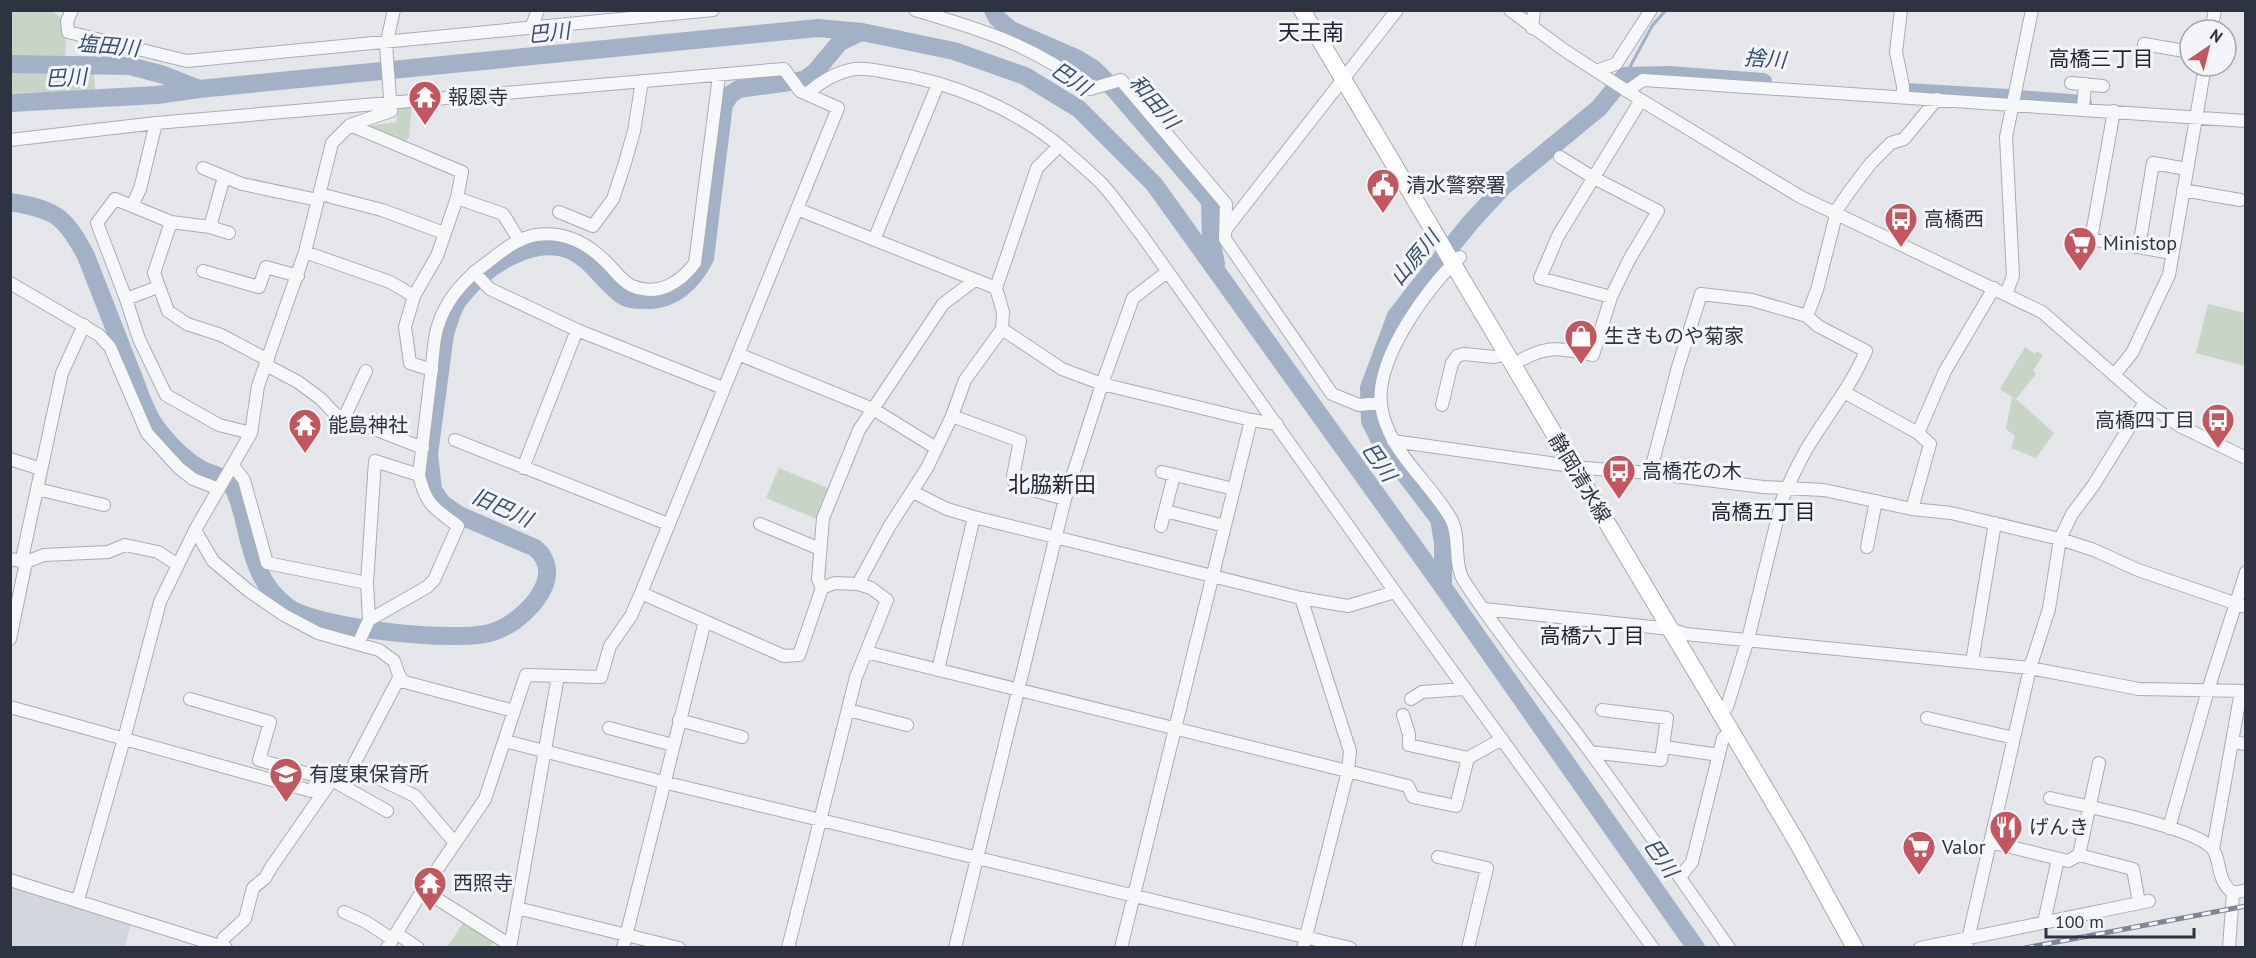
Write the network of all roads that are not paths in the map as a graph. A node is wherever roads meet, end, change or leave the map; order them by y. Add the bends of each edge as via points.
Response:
1 (72, 10) edge
2 (394, 10) edge
3 (538, 10) edge
4 (713, 10) edge
5 (915, 10) edge
6 (1302, 10) edge
7 (1315, 10) edge
8 (1397, 10) edge
9 (1510, 10) edge
10 (1534, 10) edge
11 (1651, 10) edge
12 (1901, 10) edge
13 (2032, 10) edge
14 (531, 28) junction
15 (1532, 28) junction
16 (386, 43) junction
17 (2144, 44) dead end
18 (2178, 50) edge
19 (1600, 74) junction
20 (719, 76) junction
21 (1346, 77) junction
22 (2203, 78) edge
23 (642, 81) junction
24 (2071, 83) dead end
25 (938, 84) junction
26 (2085, 84) junction
27 (2103, 86) dead end
28 (1625, 90) junction
29 (803, 92) junction
30 (1903, 97) junction
31 (1937, 99) junction
32 (1641, 100) junction
33 (391, 103) junction
34 (2084, 104) junction
35 (2012, 105) junction
36 (2114, 111) junction
37 (2196, 118) junction
38 (2246, 121) edge
39 (156, 123) junction
40 (350, 125) junction
41 (10, 140) edge
42 (1059, 146) junction
43 (1560, 156) dead end
44 (203, 168) dead end
45 (2187, 169) junction
46 (224, 177) junction
47 (1594, 178) junction
48 (2183, 190) junction
49 (319, 197) junction
50 (457, 198) junction
51 (2240, 200) dead end
52 (132, 206) junction
53 (797, 209) junction
54 (559, 212) dead end
55 (1835, 214) junction
56 (171, 222) junction
57 (210, 227) junction
58 (1226, 229) junction
59 (229, 233) dead end
60 (444, 233) junction
61 (519, 240) junction
62 (874, 240) junction
63 (2139, 247) junction
64 (305, 252) junction
65 (2172, 253) junction
66 (1456, 260) junction
67 (203, 270) dead end
68 (474, 272) junction
69 (1167, 272) junction
70 (298, 276) junction
71 (975, 280) junction
72 (10, 283) edge
73 (158, 287) junction
74 (996, 288) junction
75 (1994, 288) junction
76 (2006, 294) junction
77 (414, 296) junction
78 (1611, 297) junction
79 (126, 299) junction
80 (1807, 316) junction
81 (84, 325) junction
82 (1002, 329) junction
83 (577, 330) junction
84 (738, 354) junction
85 (1514, 357) junction
86 (267, 363) junction
87 (432, 370) junction
88 (366, 371) dead end
89 (2114, 375) junction
90 (1102, 384) junction
91 (723, 388) junction
92 (1844, 392) junction
93 (2145, 402) junction
94 (1381, 403) junction
95 (1442, 405) dead end
96 (873, 409) junction
97 (952, 416) junction
98 (344, 418) junction
99 (1251, 420) junction
100 (1277, 424) junction
101 (251, 433) junction
102 (1918, 433) junction
103 (455, 440) dead end
104 (1393, 441) junction
105 (423, 448) junction
106 (936, 448) junction
107 (2246, 458) edge
108 (10, 459) edge
109 (523, 468) junction
110 (1579, 468) junction
111 (41, 469) junction
112 (1650, 473) junction
113 (418, 475) junction
114 (226, 478) junction
115 (1787, 487) junction
116 (37, 489) junction
117 (1234, 489) junction
118 (914, 492) junction
119 (1065, 499) junction
120 (1876, 501) junction
121 (104, 505) dead end
122 (1912, 509) junction
123 (1165, 512) junction
124 (974, 517) junction
125 (1995, 523) junction
126 (668, 524) junction
127 (760, 524) dead end
128 (1161, 526) dead end
129 (1224, 526) junction
130 (195, 530) junction
131 (1055, 536) junction
132 (2060, 539) junction
133 (1867, 547) dead end
134 (820, 549) junction
135 (10, 559) edge
136 (26, 562) junction
137 (178, 565) junction
138 (2246, 572) edge
139 (1212, 575) junction
140 (367, 583) junction
141 (858, 584) junction
142 (822, 588) junction
143 (1395, 592) junction
144 (641, 593) junction
145 (1301, 598) junction
146 (2241, 605) edge
147 (1484, 609) junction
148 (705, 621) junction
149 (366, 626) junction
150 (1677, 632) junction
151 (10, 639) edge
152 (1748, 639) junction
153 (358, 644) junction
154 (866, 652) junction
155 (1972, 662) junction
156 (2030, 668) junction
157 (938, 670) junction
158 (400, 676) junction
159 (558, 676) junction
160 (1465, 689) junction
161 (1018, 690) junction
162 (2208, 690) junction
163 (2243, 691) edge
164 (190, 699) dead end
165 (1411, 699) dead end
166 (10, 707) edge
167 (1727, 707) junction
168 (848, 710) junction
169 (1602, 710) dead end
170 (514, 711) junction
171 (1403, 715) dead end
172 (1927, 718) dead end
173 (679, 720) junction
174 (907, 725) dead end
175 (609, 728) dead end
176 (1176, 729) junction
177 (1731, 732) junction
178 (742, 737) dead end
179 (2014, 738) junction
180 (124, 739) junction
181 (1502, 739) junction
182 (505, 741) junction
183 (2232, 742) junction
184 (673, 744) junction
185 (2246, 744) edge
186 (1664, 747) junction
187 (544, 752) junction
188 (1590, 752) junction
189 (1719, 755) junction
190 (1468, 758) junction
191 (2099, 763) dead end
192 (1348, 771) junction
193 (663, 782) junction
194 (2050, 798) dead end
195 (2089, 807) junction
196 (387, 811) dead end
197 (821, 820) junction
198 (2169, 828) junction
199 (1990, 842) junction
200 (455, 843) junction
201 (2213, 849) junction
202 (2079, 855) junction
203 (977, 857) junction
204 (1438, 857) dead end
205 (2058, 859) junction
206 (1680, 877) junction
207 (10, 880) edge
208 (423, 890) junction
209 (2239, 892) edge
210 (1133, 895) junction
211 (78, 900) junction
212 (517, 908) junction
213 (344, 912) dead end
214 (2044, 922) junction
215 (392, 940) edge
216 (624, 941) edge
217 (1304, 942) edge
218 (1967, 942) edge
219 (510, 946) edge
220 (223, 947) edge
221 (418, 948) edge
222 (679, 948) edge
223 (788, 948) edge
224 (955, 948) edge
225 (1121, 948) edge
226 (1350, 948) edge
227 (1468, 948) edge
228 (1653, 948) edge
229 (1729, 948) edge
230 (1855, 948) edge
231 (1865, 948) edge
232 (1920, 948) edge
233 (2229, 948) edge

1 - 16 street via 68,32 187,61
2 - 16 street
3 - 14 street
4 - 14 street
5 - 58 street via 982,29 1028,49 1090,89 1121,80 1226,204
6 - 21 main road, 静岡清水線
7 - 21 main road, 静岡清水線
8 - 21 street
9 - 15 street
10 - 15 street
11 - 19 street via 1616,64
12 - 30 street via 1896,52
13 - 35 street
14 - 16 street
15 - 19 street
16 - 33 street
17 - 18 street
19 - 28 street
20 - 23 street
20 - 29 street via 784,69
20 - 61 street via 695,263 685,277 674,285 644,289 621,278 593,250 565,235 534,235
21 - 58 street
21 - 66 main road, 静岡清水線
22 - 37 street
23 - 33 street
23 - 54 street via 634,131 613,200 593,226
24 - 26 street
25 - 29 street via 857,69
25 - 42 street via 984,101
25 - 62 street
26 - 27 street
26 - 34 street
28 - 30 street via 1642,80
28 - 32 street
29 - 53 street via 838,108
30 - 31 street
31 - 35 street
31 - 55 street via 1904,139 1892,142 1871,163
32 - 47 street
32 - 55 street
33 - 39 street
33 - 40 street via 391,111 386,114
34 - 35 street
34 - 36 street
35 - 76 street via 2006,137 2013,276
36 - 37 street
36 - 63 street via 2091,239
37 - 38 street
37 - 45 street
39 - 41 street
39 - 52 street
40 - 49 street via 332,143
40 - 50 street via 462,172
42 - 69 street via 1102,184
42 - 74 street via 1037,168
43 - 47 street
44 - 46 street
45 - 48 street
45 - 63 street via 2152,163
46 - 49 street via 242,184
46 - 57 street
47 - 78 street via 1658,211
47 - 78 street via 1558,236 1540,279
48 - 51 street
48 - 65 street
49 - 60 street via 382,210
49 - 64 street
50 - 60 street
50 - 61 street via 503,214
52 - 56 street
52 - 79 street via 115,199 97,224
53 - 62 street
53 - 84 street
55 - 75 street
55 - 80 street via 1818,290
56 - 57 street
56 - 73 street via 154,273
57 - 59 street
58 - 94 street via 1225,239 1332,394 1359,405
60 - 77 street via 437,256
61 - 68 street
62 - 71 street
63 - 65 street
64 - 70 street
64 - 77 street via 390,282
65 - 89 street via 2169,274 2137,343
66 - 85 main road, 静岡清水線
66 - 94 street via 1406,322 1386,373
67 - 70 street via 259,287 266,267
68 - 83 street via 490,289
68 - 87 street via 445,309 437,330
69 - 90 street via 1133,298
69 - 100 street
70 - 86 street
71 - 74 street
71 - 96 street via 943,304
72 - 81 street
73 - 79 street
73 - 86 street via 168,311
74 - 82 street via 1003,312
75 - 76 street
75 - 102 street via 1945,371
76 - 89 street via 2042,312
77 - 87 street via 405,327 410,363
78 - 85 street via 1593,355 1560,349
79 - 101 street via 139,339 166,395 219,425
80 - 92 street via 1866,351
80 - 112 street via 1752,300 1701,294
81 - 111 street via 62,373
81 - 114 street via 110,347 151,439 193,479
82 - 90 street via 1062,369
82 - 97 street via 965,380
83 - 91 street
83 - 109 street
84 - 91 street
84 - 96 street
85 - 95 street via 1457,356
85 - 110 main road, 静岡清水線
86 - 98 street
86 - 101 street via 258,386
87 - 105 street
88 - 98 street
89 - 93 street
90 - 99 street
90 - 119 street
91 - 126 street
92 - 102 street
92 - 115 street
93 - 107 street via 2180,426
93 - 132 street
94 - 104 street
96 - 106 street
96 - 134 street via 859,430 823,518
97 - 106 street
97 - 119 street via 1020,441 1014,482
98 - 105 street
99 - 100 street
99 - 117 street
100 - 143 street
101 - 114 street
102 - 122 street via 1930,444
103 - 109 street
104 - 110 street
104 - 147 street via 1453,521 1462,578
105 - 113 street
106 - 118 street
108 - 111 street
109 - 126 street
110 - 112 street
110 - 150 main road, 静岡清水線
111 - 116 street
112 - 115 street via 1763,488
113 - 140 street via 375,461
113 - 149 street via 430,505 458,526 434,580
114 - 130 street
114 - 140 street via 244,480 267,563
115 - 120 street
115 - 152 street
116 - 121 street
116 - 136 street via 23,554
117 - 123 street via 1168,473
117 - 129 street
118 - 124 street
118 - 141 street via 889,527
119 - 131 street
120 - 122 street
120 - 133 street
122 - 125 street
123 - 128 street
123 - 129 street
124 - 131 street
124 - 157 street
125 - 132 street
125 - 155 street
126 - 144 street
127 - 134 street
129 - 139 street
130 - 137 street
130 - 153 street via 213,561 249,591 318,633
131 - 139 street
131 - 161 street
132 - 146 street
132 - 156 street via 2049,609
134 - 142 street via 818,579
135 - 136 street
136 - 137 street via 44,555 108,552 125,545 158,552
136 - 151 street
137 - 180 street via 160,602
138 - 146 street
139 - 145 street
139 - 176 street
140 - 149 street
141 - 142 street via 834,583
141 - 154 street via 887,600
142 - 148 street via 799,656 784,656
143 - 145 street via 1348,606
143 - 160 street
144 - 148 street
144 - 159 street via 610,646 601,676
145 - 192 street via 1350,751
146 - 162 street
147 - 150 street
147 - 188 street
148 - 173 street
149 - 153 street
150 - 152 street
150 - 167 main road, 静岡清水線
150 - 177 main road, 静岡清水線
152 - 155 street
152 - 167 street
153 - 158 street via 380,650 394,661
154 - 157 street
154 - 168 street
155 - 156 street
156 - 162 street via 2139,689
156 - 179 street
157 - 161 street
158 - 170 street via 401,681
158 - 200 street via 353,766 415,796
159 - 170 street via 526,675
159 - 187 street
160 - 165 street via 1422,692
160 - 181 street
161 - 176 street
161 - 203 street
162 - 163 street
162 - 198 street
163 - 183 street
164 - 180 street via 270,722 259,760 320,777 311,791
166 - 180 street
167 - 231 main road, 静岡清水線 via 1805,837
168 - 174 street
168 - 197 street
169 - 186 street via 1667,718
170 - 182 street
171 - 190 street via 1409,745
172 - 179 street
173 - 178 street
173 - 184 street
175 - 184 street
176 - 192 street
176 - 210 street
177 - 189 street via 1723,738
177 - 230 main road, 静岡清水線
179 - 199 street
180 - 211 street
181 - 190 street
181 - 228 street
182 - 187 street
182 - 200 street via 485,799
183 - 185 street
183 - 201 street
184 - 193 street
186 - 188 street via 1661,760
186 - 189 street
187 - 193 street
187 - 212 street
188 - 206 street
189 - 206 street via 1692,862
190 - 192 street via 1456,806 1413,797 1408,786
191 - 195 street
192 - 217 street
193 - 197 street
193 - 216 street
194 - 195 street
195 - 198 street
195 - 202 street
196 - 220 street via 332,780 265,878 253,888 245,920 224,938
197 - 203 street
197 - 223 street
198 - 201 street via 2195,837
199 - 205 street
199 - 218 street
200 - 208 street
201 - 209 street via 2225,886
202 - 205 street via 2068,861
202 - 214 street via 2133,869 2144,902
203 - 210 street
203 - 224 street
204 - 227 street via 1487,868
205 - 214 street
206 - 229 street
207 - 211 street
208 - 215 street
208 - 219 street
209 - 233 street
210 - 217 street
210 - 225 street
211 - 220 street
212 - 216 street
212 - 219 street
213 - 215 street
214 - 218 street
215 - 221 street
216 - 222 street
217 - 226 street
218 - 232 street

